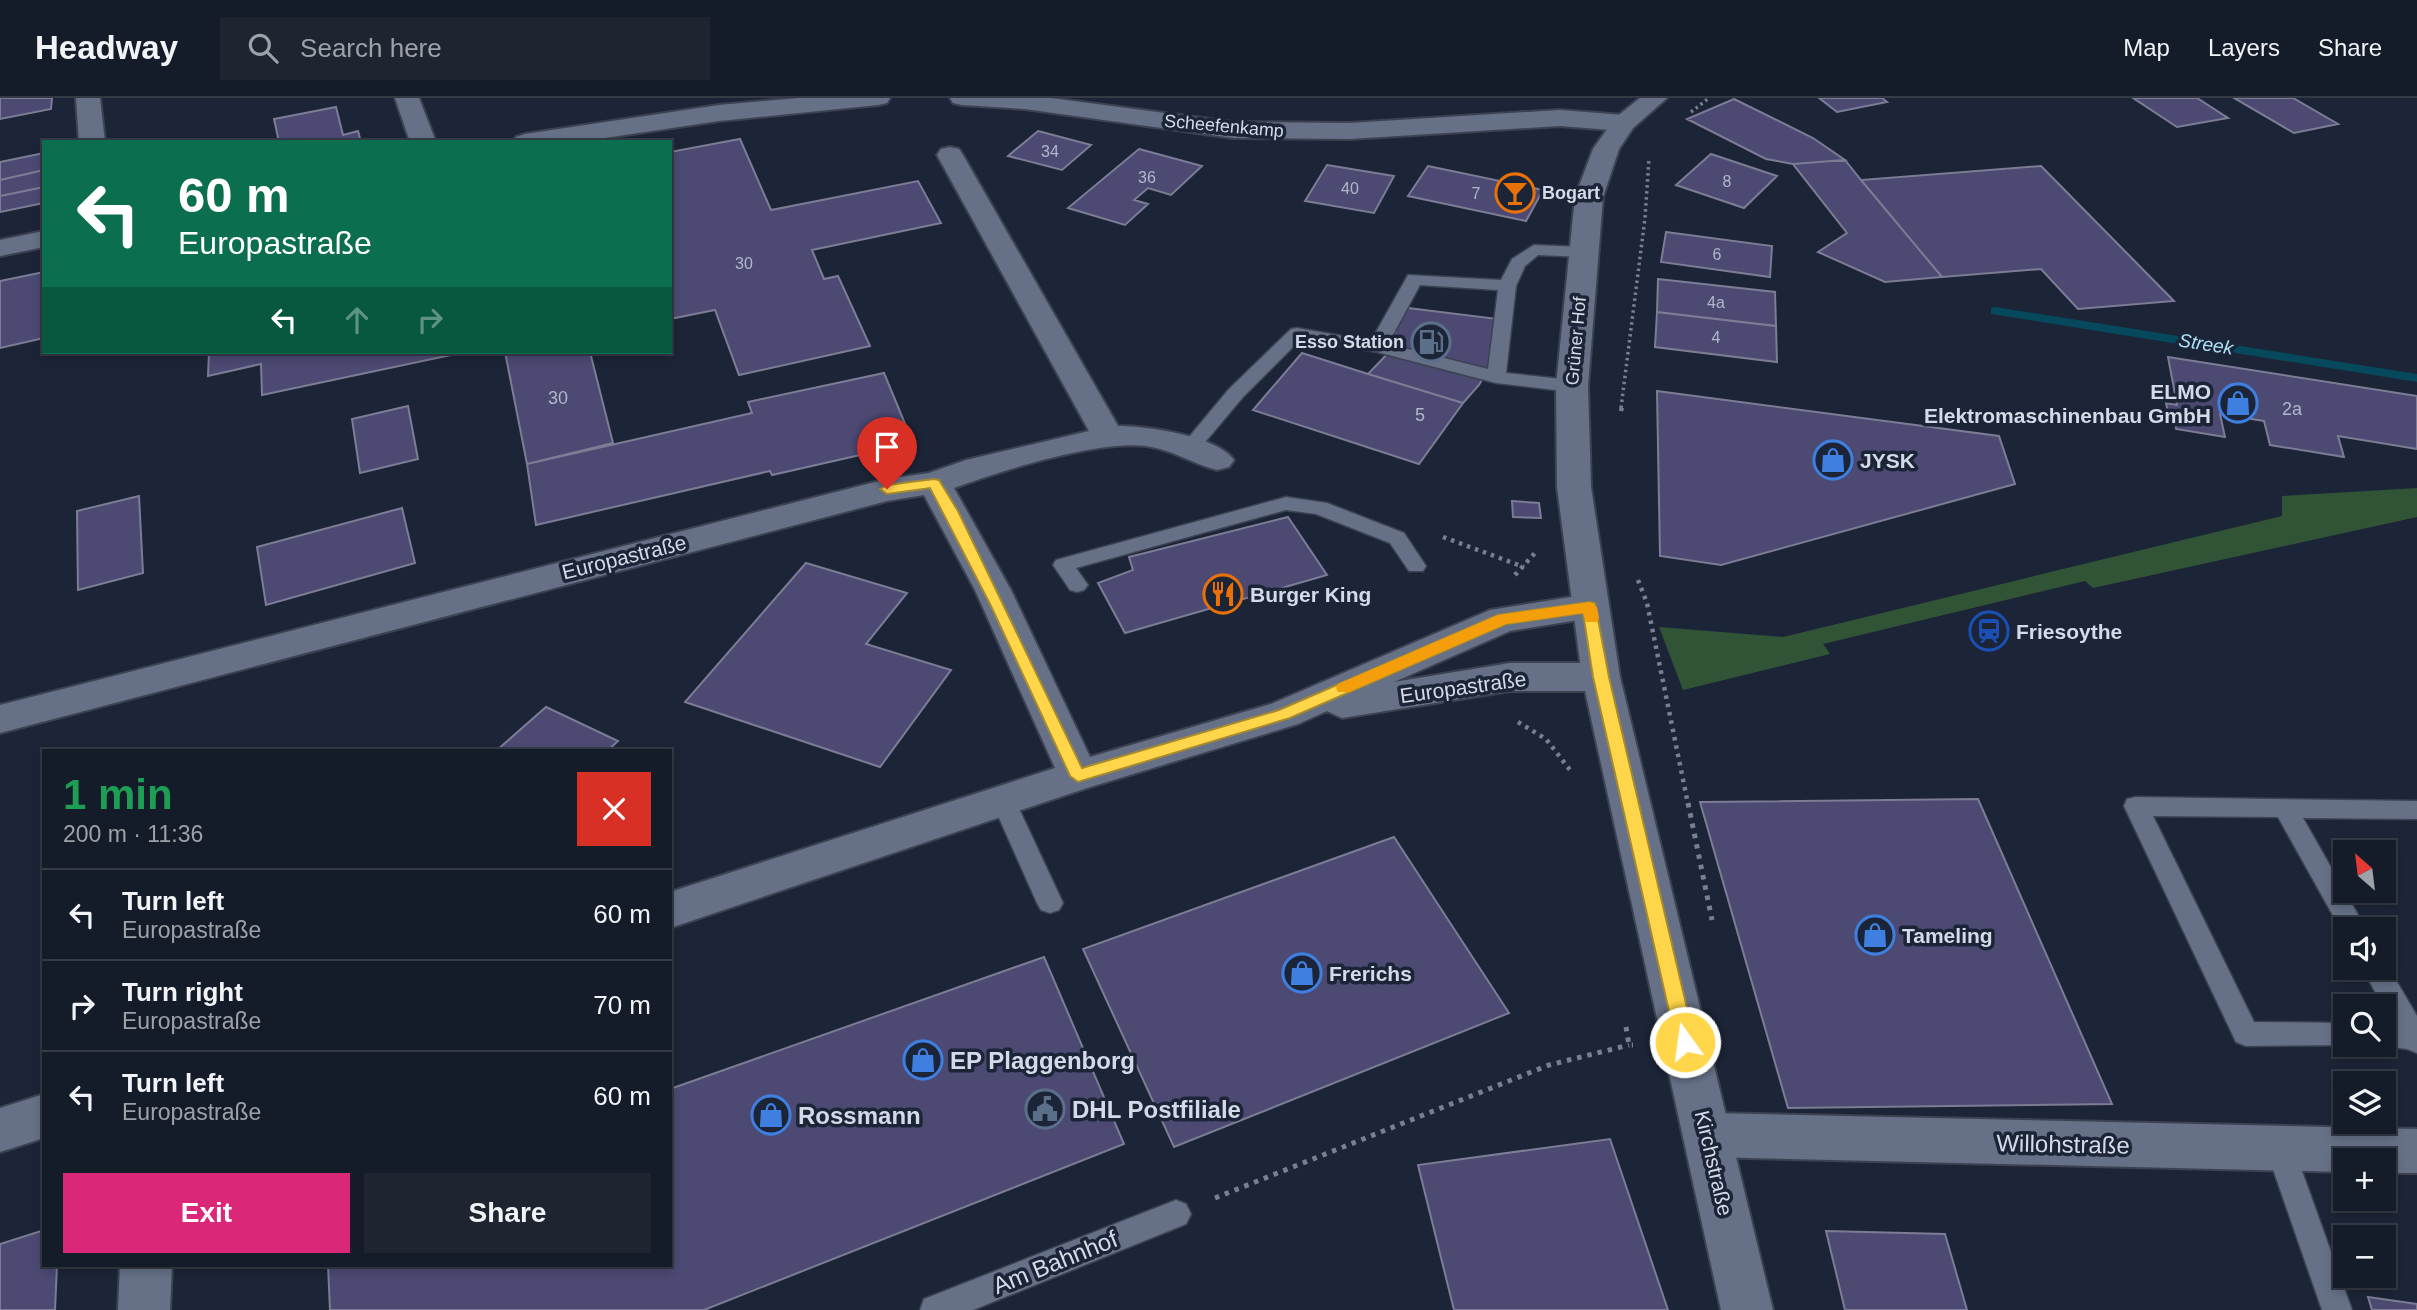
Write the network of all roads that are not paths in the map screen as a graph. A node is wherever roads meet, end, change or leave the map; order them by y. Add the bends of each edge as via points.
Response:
1 (88, 98) edge
2 (407, 98) edge
3 (863, 98) edge
4 (962, 98) edge
5 (1475, 98) edge
6 (1655, 98) edge
7 (1488, 123) junction
8 (1624, 123) junction
9 (92, 140) edge
10 (422, 140) edge
11 (538, 140) edge
12 (1588, 146) junction
13 (950, 155) dead end
14 (42, 239) edge
15 (0, 248) edge
16 (1584, 252) junction
17 (1507, 286) junction
18 (1377, 347) junction
19 (1496, 377) junction
20 (1572, 386) junction
21 (1108, 436) junction
22 (1203, 454) joint
23 (934, 483) junction
24 (1416, 566) dead end
25 (1077, 585) dead end
26 (1590, 607) junction
27 (1601, 677) junction
28 (1284, 714) junction
29 (0, 719) edge
30 (1078, 776) junction
31 (1003, 800) junction
32 (2285, 808) junction
33 (2417, 810) edge
34 (1050, 903) dead end
35 (672, 909) edge
36 (2346, 917) edge
37 (2382, 980) edge
38 (2333, 1035) edge
39 (2396, 1037) edge
40 (2416, 1038) edge
41 (42, 1117) edge
42 (0, 1130) edge
43 (1709, 1135) junction
44 (2280, 1149) junction
45 (2417, 1151) edge
46 (1175, 1214) road end
47 (146, 1267) edge
48 (144, 1310) edge
49 (935, 1310) edge
50 (1748, 1310) edge
51 (2337, 1310) edge

1 - 9 street
2 - 10 street
3 - 11 street via 719,113
4 - 7 street, Scheefenkamp via 1233,130 1350,131
5 - 7 street
6 - 8 street, Grüner Hof
7 - 8 street, Scheefenkamp via 1560,118
7 - 12 street, Scheefenkamp
8 - 12 street, Grüner Hof
12 - 16 street, Grüner Hof
13 - 21 street
14 - 15 street
16 - 17 lane via 1534,250 1518,263
16 - 20 street, Grüner Hof
17 - 18 lane via 1414,279
17 - 19 lane
18 - 19 lane
18 - 22 lane via 1297,333 1236,393
19 - 20 lane
20 - 26 street, Grüner Hof via 1574,487
21 - 22 street, Europastraße via 1147,436
21 - 23 street, Europastraße via 978,467
23 - 29 street, Europastraße via 887,489
23 - 30 street via 999,606
24 - 25 lane via 1398,538 1320,508 1286,503 1063,565
26 - 27 street, Kirchstraße
26 - 28 street, Europastraße via 1503,619
27 - 28 street, Europastraße via 1510,677
27 - 43 street, Kirchstraße
28 - 30 street, Europastraße
30 - 31 street, Europastraße
31 - 34 lane
31 - 35 street, Europastraße
32 - 33 lane
32 - 36 lane
32 - 38 lane via 2136,806 2246,1034
37 - 40 lane
39 - 40 lane
41 - 42 street
43 - 44 street, Willohstraße
43 - 50 street, Kirchstraße
44 - 45 street, Willohstraße
44 - 51 lane
46 - 49 lane, Am Bahnhof
47 - 48 street

